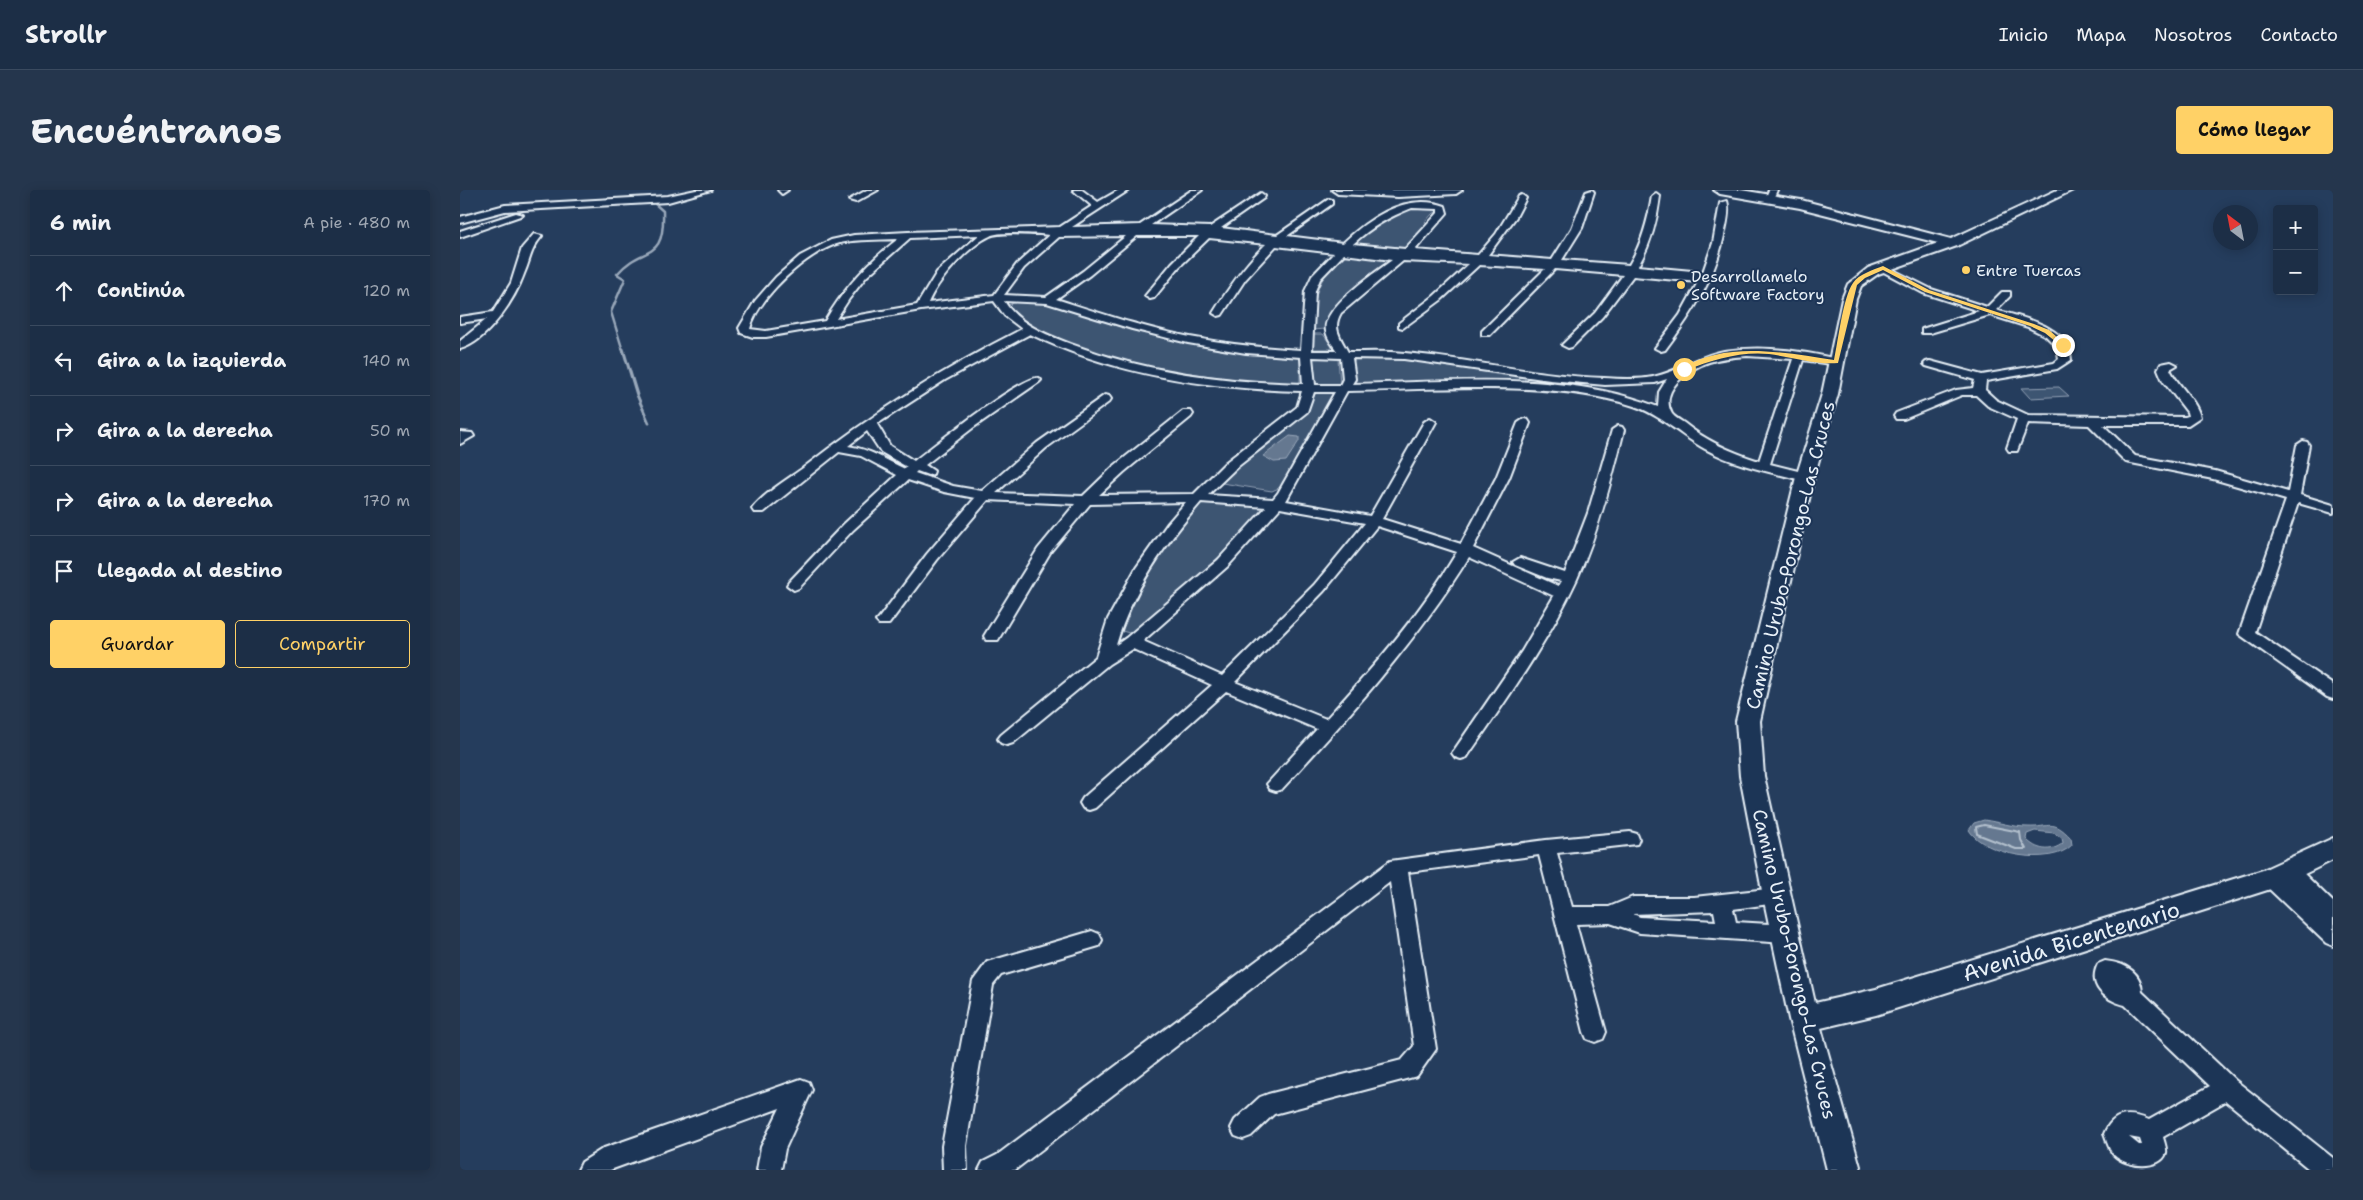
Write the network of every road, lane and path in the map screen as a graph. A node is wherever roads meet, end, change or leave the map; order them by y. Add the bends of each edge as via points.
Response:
1 (706, 190) edge
2 (874, 190) edge
3 (1077, 190) edge
4 (1125, 190) edge
5 (1198, 190) edge
6 (1338, 190) edge
7 (1456, 190) edge
8 (1720, 190) edge
9 (2067, 190) edge
10 (1356, 191) edge
11 (1378, 192) edge
12 (1590, 192) dead end
13 (1771, 194) edge
14 (1261, 196) dead end
15 (1656, 196) dead end
16 (1522, 198) dead end
17 (853, 200) dead end
18 (1329, 202) dead end
19 (1724, 203) dead end
20 (565, 204) junction
21 (1097, 205) junction
22 (519, 210) junction
23 (460, 220) edge
24 (460, 230) edge
25 (1138, 230) junction
26 (989, 232) junction
27 (1062, 232) junction
28 (1208, 232) junction
29 (460, 234) edge
30 (908, 235) junction
31 (537, 236) dead end
32 (1275, 241) junction
33 (1952, 243) junction
34 (1342, 249) junction
35 (1404, 255) junction
36 (1479, 261) junction
37 (1554, 264) junction
38 (1883, 268) junction
39 (1631, 270) junction
40 (1706, 277) junction
41 (2006, 294) dead end
42 (1150, 296) dead end
43 (997, 298) junction
44 (1048, 300) junction
45 (921, 307) junction
46 (1988, 312) junction
47 (1218, 313) dead end
48 (494, 315) junction
49 (460, 320) edge
50 (828, 324) junction
51 (1402, 324) dead end
52 (1029, 330) junction
53 (1926, 331) dead end
54 (1486, 333) dead end
55 (1307, 336) junction
56 (1332, 336) junction
57 (1568, 345) dead end
58 (460, 346) edge
59 (1661, 348) dead end
60 (1306, 354) junction
61 (1344, 354) junction
62 (1799, 356) junction
63 (1836, 362) junction
64 (1930, 364) dead end
65 (2171, 365) dead end
66 (1679, 371) junction
67 (1550, 377) junction
68 (1982, 378) junction
69 (1035, 380) dead end
70 (1564, 384) junction
71 (1309, 388) junction
72 (1344, 388) junction
73 (1544, 388) junction
74 (1979, 391) junction
75 (1105, 399) dead end
76 (1187, 414) dead end
77 (1900, 416) dead end
78 (1668, 417) junction
79 (2026, 419) junction
80 (2092, 421) junction
81 (1430, 422) dead end
82 (870, 423) junction
83 (1524, 423) dead end
84 (1618, 430) dead end
85 (460, 436) edge
86 (460, 440) edge
87 (2303, 446) dead end
88 (836, 448) junction
89 (2013, 448) dead end
90 (1763, 467) junction
91 (911, 470) junction
92 (1805, 477) junction
93 (989, 492) junction
94 (1202, 493) junction
95 (1094, 494) junction
96 (2293, 498) junction
97 (1282, 499) junction
98 (759, 508) dead end
99 (2333, 509) edge
100 (1378, 516) junction
101 (1468, 545) junction
102 (1570, 578) junction
103 (794, 585) dead end
104 (1562, 594) junction
105 (884, 621) dead end
106 (992, 636) dead end
107 (1132, 642) junction
108 (1103, 660) junction
109 (1224, 684) junction
110 (2333, 693) edge
111 (1329, 727) junction
112 (1007, 739) dead end
113 (1461, 753) dead end
114 (1276, 784) dead end
115 (1089, 803) dead end
116 (1630, 839) dead end
117 (1546, 847) junction
118 (2333, 848) edge
119 (1397, 866) junction
120 (2280, 874) junction
121 (1777, 896) junction
122 (1722, 902) junction
123 (1610, 914) junction
124 (2333, 915) edge
125 (1564, 916) junction
126 (1728, 930) junction
127 (1785, 934) junction
128 (2333, 937) edge
129 (1092, 940) dead end
130 (2131, 996) dead end
131 (1804, 1019) junction
132 (1595, 1032) dead end
133 (2227, 1088) junction
134 (1243, 1128) dead end
135 (2150, 1132) dead end
136 (590, 1170) edge
137 (769, 1170) edge
138 (955, 1170) edge
139 (991, 1170) edge
140 (1844, 1170) edge
141 (2329, 1170) edge

1 - 20 street via 668,199
2 - 17 street
3 - 21 street
4 - 21 street
5 - 25 street
6 - 10 main road
7 - 11 main road
8 - 13 main road
9 - 33 main road, Camino Urubo-Porongo-Las Cruces
10 - 11 main road
12 - 37 street via 1577,228
13 - 33 main road
14 - 28 street
15 - 39 street via 1653,218
16 - 36 street via 1510,221
18 - 32 street
19 - 40 street via 1723,228
20 - 22 street
20 - 29 street
21 - 27 street
22 - 23 street via 490,211
22 - 24 street
25 - 27 street
25 - 28 street
25 - 44 street via 1086,275
26 - 27 street
26 - 30 street
26 - 45 street via 944,269 927,291
27 - 43 street via 1018,267
28 - 32 street
28 - 42 street
30 - 50 street via 862,275 842,298
30 - 50 street via 842,240 820,247 778,280 744,328 748,333 759,335
31 - 48 street via 528,243 519,274
32 - 34 street
32 - 47 street via 1242,276
33 - 38 main road, Camino Urubo-Porongo-Las Cruces
34 - 35 street
34 - 35 street via 1366,227 1400,208 1423,204 1442,208 1443,213
34 - 55 street via 1316,278 1310,290
35 - 36 street
35 - 56 street via 1337,311 1331,321
36 - 37 street
36 - 51 street
37 - 39 street
37 - 54 street
38 - 46 street via 1927,291
38 - 63 main road, Camino Urubo-Porongo-Las Cruces via 1855,284
39 - 40 street
39 - 57 street via 1605,309
40 - 59 street via 1695,300
41 - 46 street
43 - 44 street
43 - 45 street
43 - 52 street via 1003,310
44 - 60 street via 1136,328 1188,340 1246,350
45 - 50 street
46 - 53 street
46 - 68 street via 2047,332 2066,351 2065,360 2057,366
48 - 49 street
48 - 58 street via 476,336
52 - 71 street via 1074,350 1156,372 1222,382
52 - 82 street via 944,375
55 - 56 street via 1321,332
55 - 60 street
56 - 61 street
60 - 61 street
60 - 71 street
61 - 67 street via 1432,358
61 - 72 street via 1349,380
62 - 63 street
62 - 66 street via 1767,352 1730,354
62 - 90 street
63 - 92 main road, Camino Urubo-Porongo-Las Cruces via 1830,394
64 - 68 street
65 - 80 street via 2165,366 2164,370 2194,417 2188,421
66 - 70 street via 1663,378 1641,381
66 - 78 street via 1665,388 1664,404
67 - 70 street
67 - 73 street via 1552,382
68 - 74 street
69 - 91 street via 958,431
70 - 73 street
70 - 78 street via 1634,402
71 - 72 street
71 - 94 street via 1303,410 1231,465
72 - 73 street via 1490,384
72 - 97 street
74 - 77 street via 1960,392
74 - 79 street via 1992,402
75 - 93 street via 1061,430
76 - 95 street via 1154,439
78 - 90 street via 1714,450
79 - 80 street
79 - 89 street via 2021,422
80 - 96 street via 2131,458 2215,475
81 - 100 street
82 - 88 street
82 - 91 street via 884,449
83 - 101 street via 1508,469
84 - 102 street via 1603,489
85 - 86 street via 468,436
87 - 96 street
88 - 91 street via 870,455 886,466
88 - 98 street
90 - 92 street
91 - 93 street via 943,488
91 - 103 street via 830,543
92 - 121 main road, Camino Urubo-Porongo-Las Cruces via 1748,721 1752,776
93 - 95 street via 1035,500
93 - 105 street via 920,571
94 - 95 street
94 - 97 street
94 - 108 street via 1143,568 1116,619
95 - 106 street via 1076,510 1045,549
96 - 99 street
96 - 110 street via 2247,634
97 - 100 street
97 - 107 street via 1223,564
100 - 101 street
100 - 109 street via 1319,588
101 - 102 street via 1552,575
101 - 104 street
101 - 111 street via 1412,630
102 - 104 street
104 - 113 street
107 - 108 street
107 - 109 street
108 - 112 street
109 - 111 street
109 - 115 street
111 - 114 street
116 - 117 street
117 - 119 street
117 - 125 street
118 - 120 main road, Avenida Bicentenario
119 - 134 street via 1425,1049 1409,1068 1268,1105
119 - 139 street via 1013,1157
120 - 124 street
120 - 128 street
120 - 131 main road, Avenida Bicentenario via 1876,1002
121 - 122 street
121 - 127 main road, Camino Urubo-Porongo-Las Cruces
122 - 123 street via 1633,904
122 - 126 street
123 - 125 street
123 - 126 street via 1640,925
125 - 132 street
126 - 127 street
127 - 131 main road, Camino Urubo-Porongo-Las Cruces
129 - 138 street via 994,968 983,981 954,1146
130 - 133 street
131 - 140 main road, Camino Urubo-Porongo-Las Cruces
133 - 135 street
133 - 141 street
136 - 137 street via 604,1160 801,1090 773,1147

